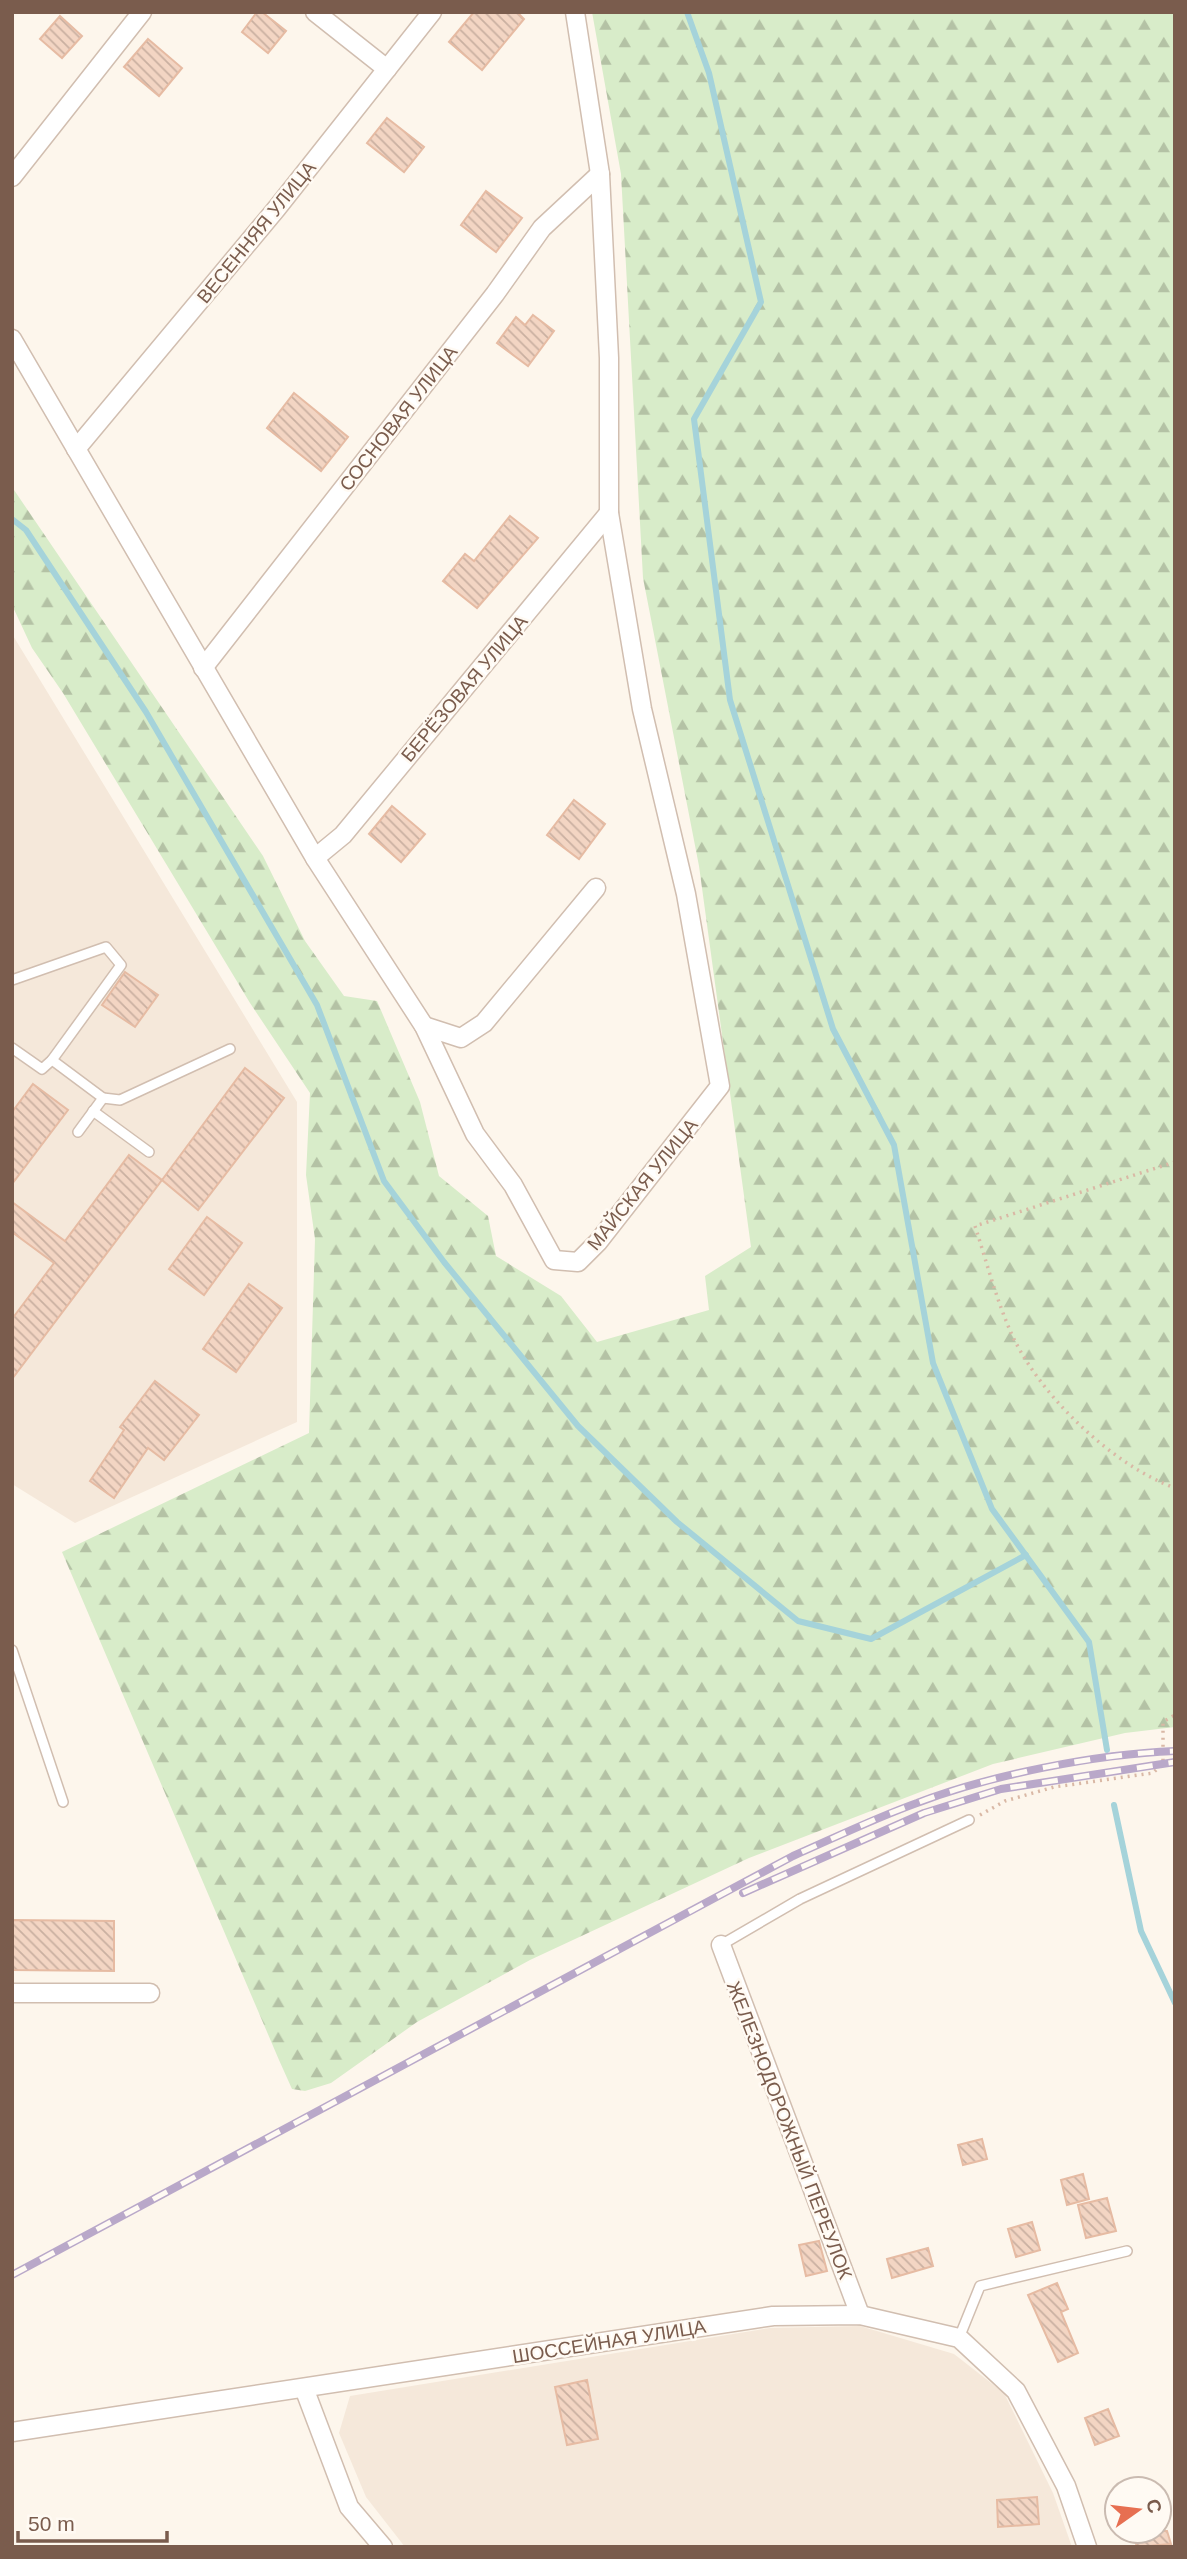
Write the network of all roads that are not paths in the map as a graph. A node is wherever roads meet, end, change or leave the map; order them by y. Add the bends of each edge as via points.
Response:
1 (142, 12) edge
2 (315, 12) edge
3 (432, 12) edge
4 (575, 12) edge
5 (387, 69) junction
6 (600, 174) junction
7 (12, 177) edge
8 (12, 339) edge
9 (76, 449) junction
10 (609, 513) junction
11 (203, 668) junction
12 (314, 858) junction
13 (596, 888) dead end
14 (12, 980) edge
15 (424, 1026) junction
16 (12, 1048) edge
17 (230, 1049) dead end
18 (51, 1060) junction
19 (103, 1098) junction
20 (93, 1111) junction
21 (78, 1132) dead end
22 (149, 1152) dead end
23 (12, 1650) edge
24 (63, 1802) dead end
25 (969, 1820) road end
26 (721, 1945) joint
27 (12, 1993) edge
28 (150, 1993) dead end
29 (1127, 2251) dead end
30 (860, 2315) junction
31 (960, 2338) junction
32 (304, 2388) junction
33 (12, 2432) edge
34 (383, 2547) edge
35 (1087, 2547) edge

1 - 7 street
2 - 5 street
3 - 5 street, ВЕСЕННЯЯ УЛИЦА
4 - 6 street
5 - 9 street, ВЕСЕННЯЯ УЛИЦА
6 - 10 street via 609,358
6 - 11 street, СОСНОВАЯ УЛИЦА via 542,228
8 - 9 street
9 - 11 street
10 - 12 street, БЕРЁЗОВАЯ УЛИЦА via 343,835
10 - 15 street, МАЙСКАЯ УЛИЦА via 642,709 686,894 720,1086 598,1242 578,1262 554,1260 513,1185 475,1134
11 - 12 street
12 - 15 street
13 - 15 street via 484,1023 461,1038
14 - 18 lane via 106,947 121,965
16 - 18 lane via 42,1069
17 - 19 lane via 120,1100
18 - 19 lane
19 - 20 lane
20 - 21 lane
20 - 22 lane
23 - 24 lane
25 - 26 lane via 800,1899
26 - 30 street, ЖЕЛЕЗНОДОРОЖНЫЙ ПЕРЕУЛОК
27 - 28 street
29 - 31 lane via 980,2286
30 - 31 street, ШОССЕЙНАЯ УЛИЦА
30 - 32 street, ШОССЕЙНАЯ УЛИЦА via 773,2316
31 - 35 street via 1016,2391 1066,2486
32 - 33 street, ШОССЕЙНАЯ УЛИЦА
32 - 34 street via 349,2507

